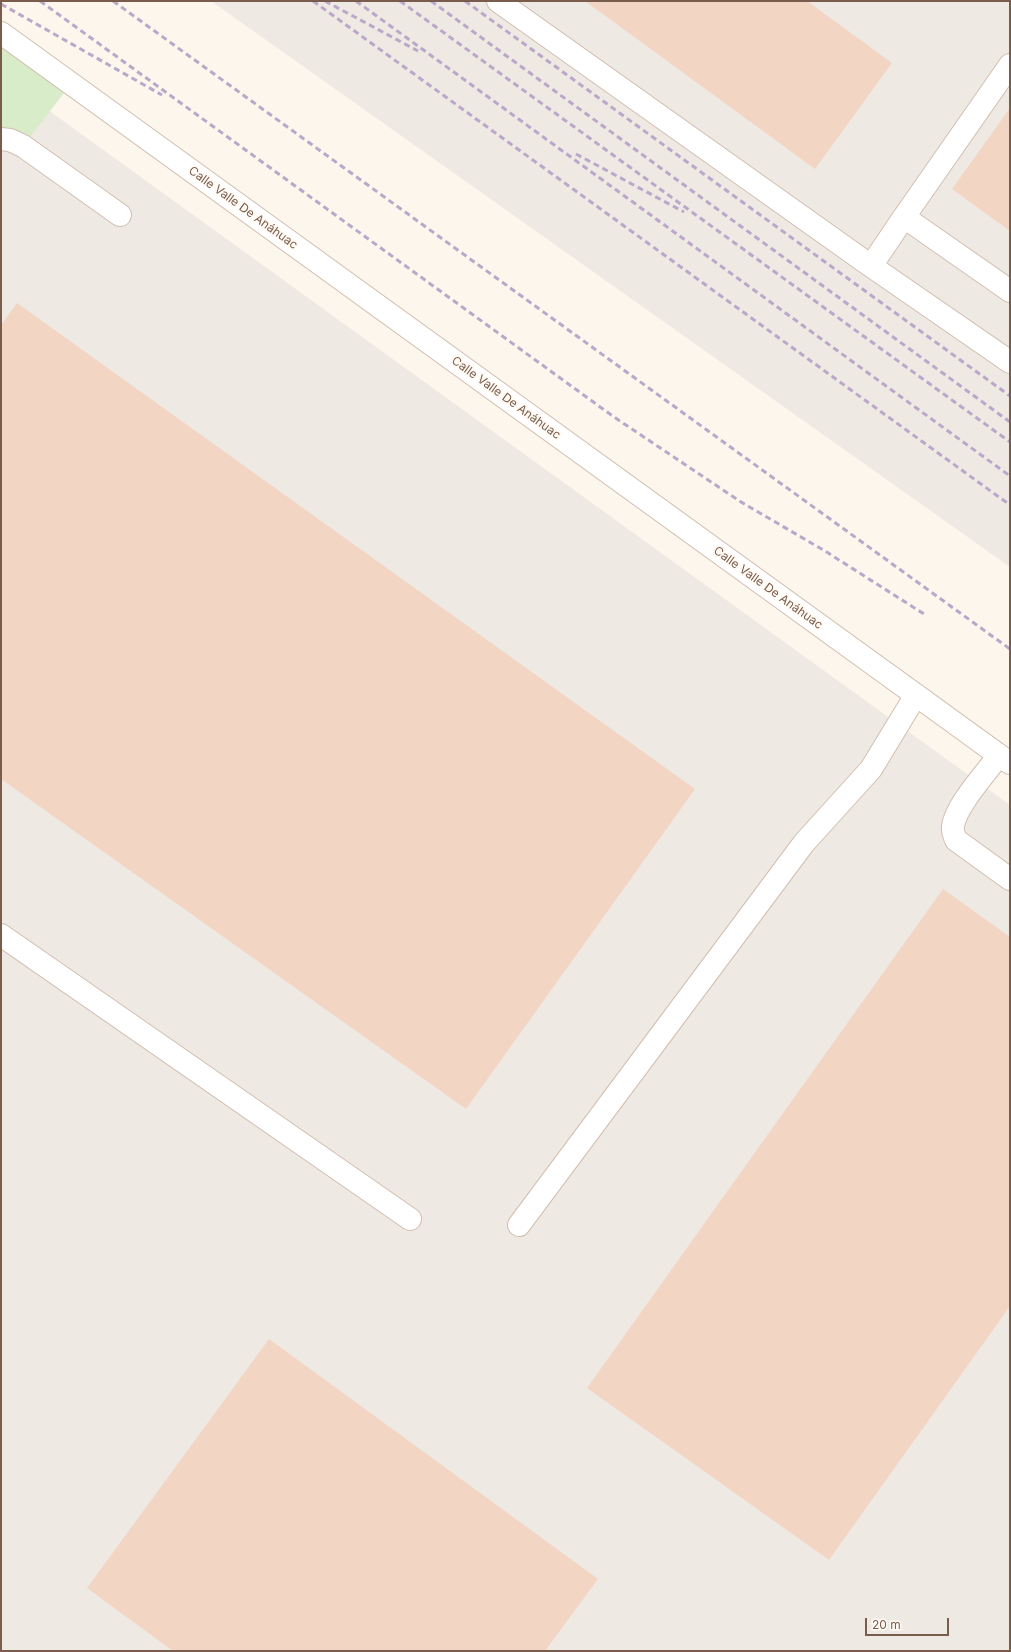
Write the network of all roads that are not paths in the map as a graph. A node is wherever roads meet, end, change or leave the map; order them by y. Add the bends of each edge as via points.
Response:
1 (498, 1) edge
2 (1, 33) edge
3 (1010, 65) edge
4 (1, 139) edge
5 (120, 215) dead end
6 (904, 217) junction
7 (871, 266) junction
8 (1010, 291) edge
9 (1010, 362) edge
10 (916, 695) junction
11 (1005, 759) edge
12 (1010, 879) edge
13 (1, 935) edge
14 (410, 1219) dead end
15 (520, 1225) dead end

1 - 7 street
2 - 10 street, Calle Valle De Anáhuac
3 - 6 street
4 - 5 street via 23,146
6 - 7 street
6 - 8 street
7 - 9 street
10 - 11 street, Calle Valle De Anáhuac
10 - 15 street via 871,769 804,843
11 - 12 street via 964,802 956,816 953,834 956,840
13 - 14 street

